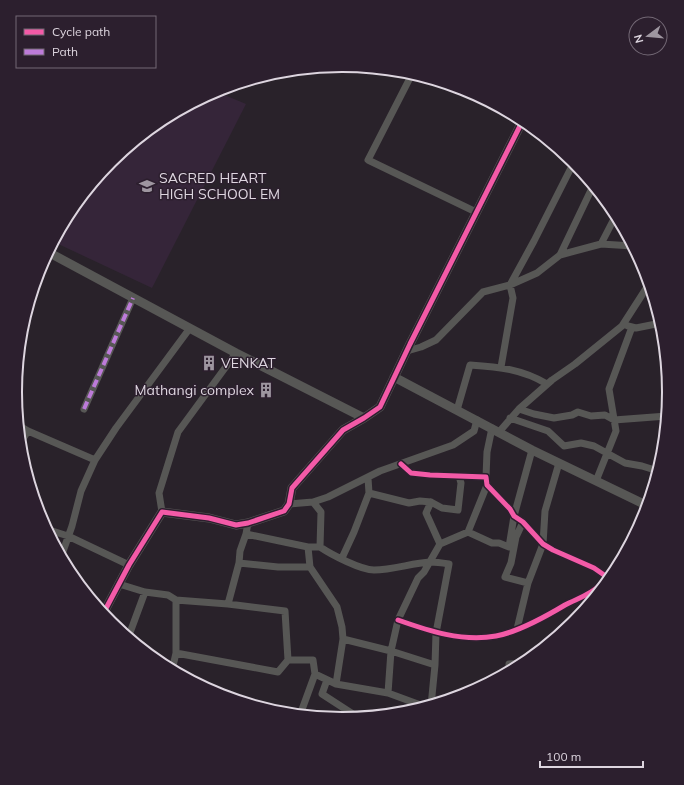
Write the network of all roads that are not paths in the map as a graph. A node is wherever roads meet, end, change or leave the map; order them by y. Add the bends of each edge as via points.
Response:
1 (409, 80) edge
2 (520, 126) edge
3 (571, 169) edge
4 (590, 191) edge
5 (476, 212) junction
6 (612, 222) edge
7 (601, 244) junction
8 (625, 244) edge
9 (53, 255) edge
10 (560, 255) junction
11 (510, 285) junction
12 (645, 290) edge
13 (133, 298) junction
14 (655, 324) edge
15 (622, 326) junction
16 (632, 327) junction
17 (190, 328) junction
18 (407, 351) junction
19 (236, 353) junction
20 (500, 367) junction
21 (394, 377) junction
22 (547, 384) junction
23 (84, 409) dead end
24 (519, 409) junction
25 (457, 410) junction
26 (661, 416) edge
27 (364, 418) junction
28 (510, 418) junction
29 (477, 420) junction
30 (614, 420) junction
31 (25, 429) edge
32 (496, 430) junction
33 (28, 431) junction
34 (25, 435) edge
35 (532, 450) junction
36 (607, 453) junction
37 (95, 460) junction
38 (559, 463) junction
39 (401, 464) junction
40 (652, 469) edge
41 (459, 476) junction
42 (486, 477) junction
43 (368, 478) junction
44 (596, 481) junction
45 (487, 485) junction
46 (369, 493) junction
47 (314, 502) junction
48 (432, 502) junction
49 (642, 503) edge
50 (289, 504) junction
51 (162, 512) junction
52 (514, 516) junction
53 (523, 522) junction
54 (248, 523) junction
55 (54, 531) edge
56 (468, 532) junction
57 (246, 534) junction
58 (68, 536) junction
59 (440, 544) junction
60 (543, 544) junction
61 (308, 546) junction
62 (320, 547) junction
63 (511, 547) junction
64 (63, 549) edge
65 (342, 558) junction
66 (430, 562) junction
67 (239, 563) junction
68 (129, 565) junction
69 (310, 567) junction
70 (604, 575) edge
71 (528, 583) junction
72 (120, 584) junction
73 (594, 589) edge
74 (145, 592) junction
75 (588, 593) joint
76 (176, 600) junction
77 (228, 604) junction
78 (106, 608) edge
79 (398, 620) junction
80 (517, 629) junction
81 (130, 632) edge
82 (436, 633) junction
83 (343, 639) junction
84 (391, 651) junction
85 (176, 653) junction
86 (288, 660) junction
87 (173, 665) edge
88 (434, 665) junction
89 (315, 674) junction
90 (327, 680) junction
91 (336, 684) junction
92 (388, 693) junction
93 (431, 700) edge
94 (417, 704) edge
95 (302, 710) edge
96 (350, 712) edge

1 - 5 street via 368,160
2 - 5 street
3 - 11 street
4 - 10 street
5 - 18 street
6 - 7 street
7 - 8 street
7 - 10 street
9 - 13 street
10 - 11 street via 536,273
11 - 18 street via 483,292 436,340
11 - 20 street via 513,298
12 - 15 street
13 - 17 street
13 - 23 street
14 - 16 street
15 - 16 street
15 - 22 street
16 - 30 street via 609,389
17 - 19 street
17 - 37 street
18 - 21 street
19 - 27 street
19 - 51 street via 178,432 159,492
20 - 22 street via 533,376
20 - 25 street via 470,365
21 - 25 street
21 - 27 street via 380,407
22 - 24 street
24 - 28 street
24 - 30 street via 554,418 578,412
25 - 29 street
26 - 30 street
27 - 50 street via 343,430 292,488
28 - 32 street
28 - 36 street via 548,431 564,446 581,443
29 - 32 street
29 - 39 street via 474,431 453,445
30 - 36 street via 616,432
31 - 33 street
32 - 35 street
32 - 42 street via 487,452
33 - 34 street
33 - 37 street
35 - 38 street
35 - 52 street
36 - 40 street via 625,463
36 - 44 street
37 - 58 street via 81,491
38 - 44 street
38 - 60 street via 546,511
39 - 41 street via 411,473
39 - 43 street
41 - 42 street
41 - 48 street via 458,510 442,508
42 - 45 street
43 - 46 street
43 - 47 street
44 - 49 street
45 - 52 street
45 - 56 street
46 - 48 street via 409,503
46 - 65 street
47 - 50 street
47 - 62 street via 321,512
48 - 59 street via 426,513
50 - 54 street via 284,511
51 - 54 street via 209,518 236,525
51 - 68 street
52 - 53 street
52 - 63 street
53 - 60 street
53 - 63 street
54 - 57 street
55 - 58 street
56 - 59 street
56 - 63 street via 492,543
57 - 61 street
57 - 67 street via 240,550
58 - 64 street
58 - 68 street
59 - 66 street
60 - 70 street
60 - 71 street
61 - 62 street
61 - 69 street
62 - 65 street via 335,557
63 - 71 street via 511,563 505,577
65 - 66 street via 354,565 373,570
66 - 79 street via 418,578
66 - 82 street via 449,564
67 - 69 street
67 - 77 street
68 - 72 street
69 - 83 street via 337,607
71 - 80 street
72 - 74 street
72 - 78 street
73 - 75 street
74 - 76 street via 168,595
74 - 81 street
75 - 80 street
76 - 77 street
76 - 85 street
77 - 86 street via 285,611
79 - 82 street
79 - 84 street
80 - 82 street via 496,636 467,638
82 - 88 street
83 - 84 street
83 - 91 street
84 - 88 street
84 - 92 street
85 - 86 street via 278,672
85 - 87 street
86 - 89 street via 313,660
88 - 93 street
89 - 90 street
89 - 95 street
90 - 91 street
90 - 96 street via 322,694
91 - 92 street
92 - 94 street

